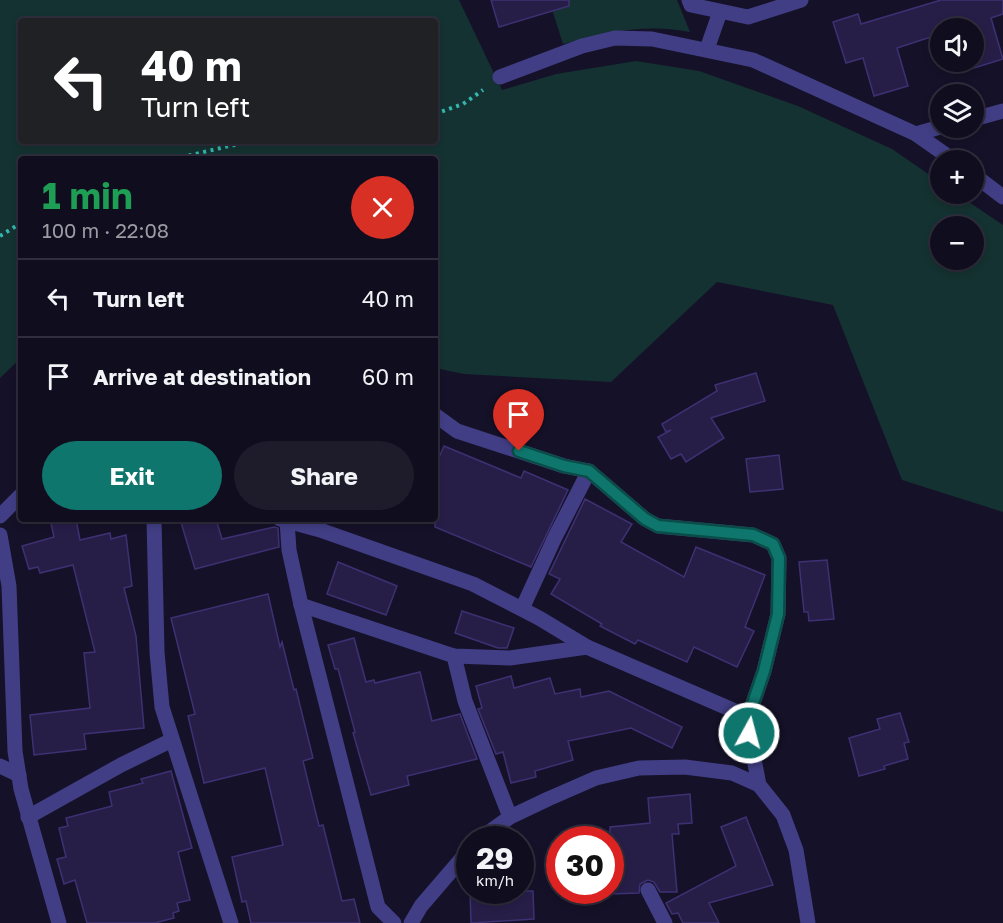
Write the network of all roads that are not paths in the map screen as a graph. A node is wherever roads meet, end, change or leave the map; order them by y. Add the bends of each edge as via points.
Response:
1 (689, 0) edge
2 (801, 0) edge
3 (720, 12) junction
4 (707, 49) junction
5 (500, 77) road end
6 (1003, 111) edge
7 (984, 116) edge
8 (930, 130) edge
9 (916, 134) junction
10 (939, 150) edge
11 (984, 182) edge
12 (1003, 196) edge
13 (438, 417) edge
14 (589, 471) junction
15 (18, 498) edge
16 (0, 516) edge
17 (154, 522) edge
18 (284, 522) edge
19 (290, 522) edge
20 (0, 535) edge
21 (301, 605) junction
22 (522, 609) junction
23 (586, 647) junction
24 (454, 656) junction
25 (751, 718) junction
26 (172, 740) junction
27 (0, 766) edge
28 (19, 775) junction
29 (759, 785) junction
30 (28, 817) junction
31 (510, 817) junction
32 (497, 826) edge
33 (456, 865) edge
34 (648, 890) dead end
35 (59, 923) edge
36 (231, 923) edge
37 (394, 923) edge
38 (411, 923) edge
39 (665, 923) edge
40 (808, 923) edge

1 - 3 street via 691,5
2 - 3 street via 748,17
3 - 4 street
4 - 5 street via 652,39 615,38 582,46
4 - 9 street via 753,60
6 - 7 street
8 - 9 street
9 - 10 street
11 - 12 street
13 - 14 street via 457,431
14 - 22 street
14 - 25 street via 658,526 753,535 773,544 779,558 778,614
15 - 16 street
17 - 26 street via 157,652 162,707
18 - 21 street
19 - 22 street via 404,558 473,584
20 - 28 street via 9,586
21 - 24 street
21 - 37 street via 378,907
22 - 23 street
23 - 24 street via 510,658
23 - 25 street
24 - 31 street via 465,701
25 - 29 street via 749,733
26 - 30 street
26 - 36 street
27 - 28 street
28 - 30 street
29 - 31 street via 732,772 639,768 596,778
29 - 40 street via 783,815 796,850
30 - 35 street
31 - 32 street
33 - 38 street
34 - 39 street

